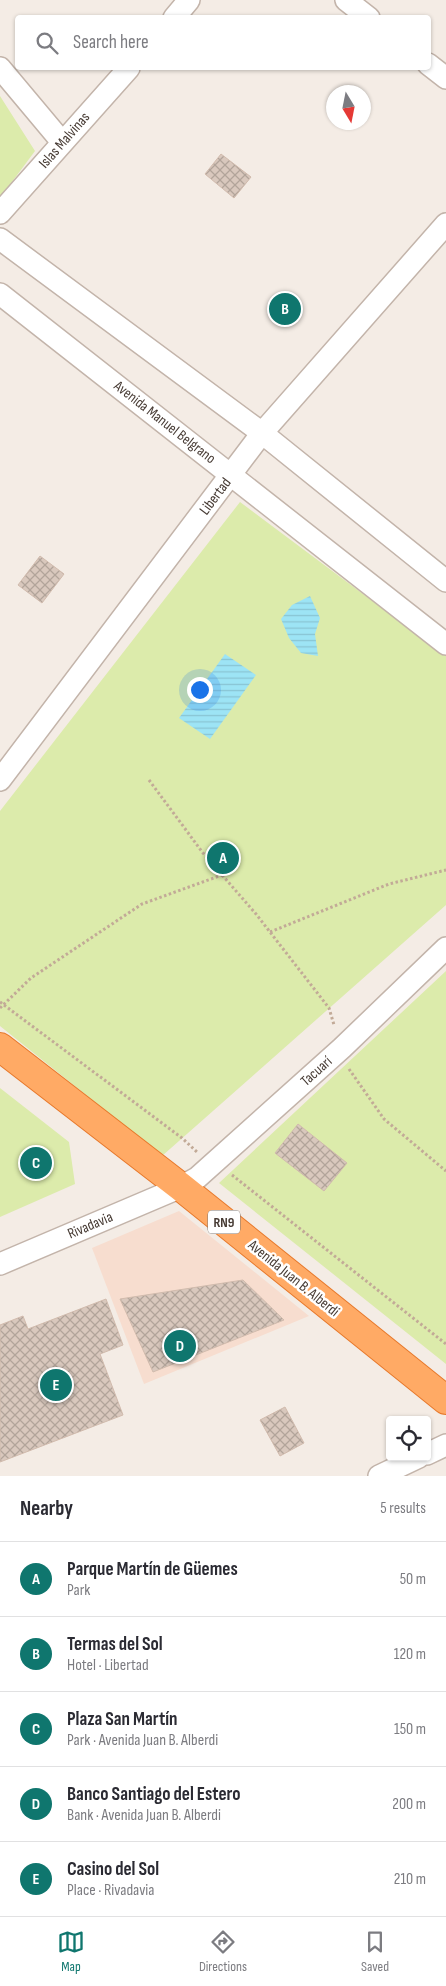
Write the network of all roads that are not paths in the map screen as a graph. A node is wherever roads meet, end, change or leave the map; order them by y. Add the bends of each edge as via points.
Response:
1 (190, 0) edge
2 (346, 0) edge
3 (177, 15) edge
4 (365, 15) edge
5 (431, 66) edge
6 (0, 68) edge
7 (127, 70) edge
8 (446, 78) edge
9 (62, 142) junction
10 (0, 213) edge
11 (446, 224) edge
12 (0, 239) edge
13 (0, 294) edge
14 (262, 433) junction
15 (232, 474) junction
16 (446, 581) edge
17 (446, 644) edge
18 (0, 780) edge
19 (446, 948) edge
20 (0, 1047) edge
21 (181, 1187) junction
22 (0, 1264) edge
23 (446, 1400) edge
24 (446, 1445) edge
25 (431, 1452) edge
26 (411, 1461) edge
27 (379, 1476) edge

1 - 3 street
2 - 4 street
5 - 8 street
6 - 9 street
7 - 9 street, Islas Malvinas
9 - 10 street, Islas Malvinas
11 - 14 street, Libertad
12 - 14 street
13 - 15 street, Avenida Manuel Belgrano
14 - 15 street, Libertad
14 - 16 street
15 - 17 street, Avenida Manuel Belgrano
15 - 18 street, Libertad
19 - 21 street, Tacuarí via 342,1048 211,1166
20 - 21 highway, Avenida Juan B. Alberdi / RN9
21 - 22 street, Rivadavia
21 - 23 highway, Avenida Juan B. Alberdi / RN9
24 - 25 street
26 - 27 street

